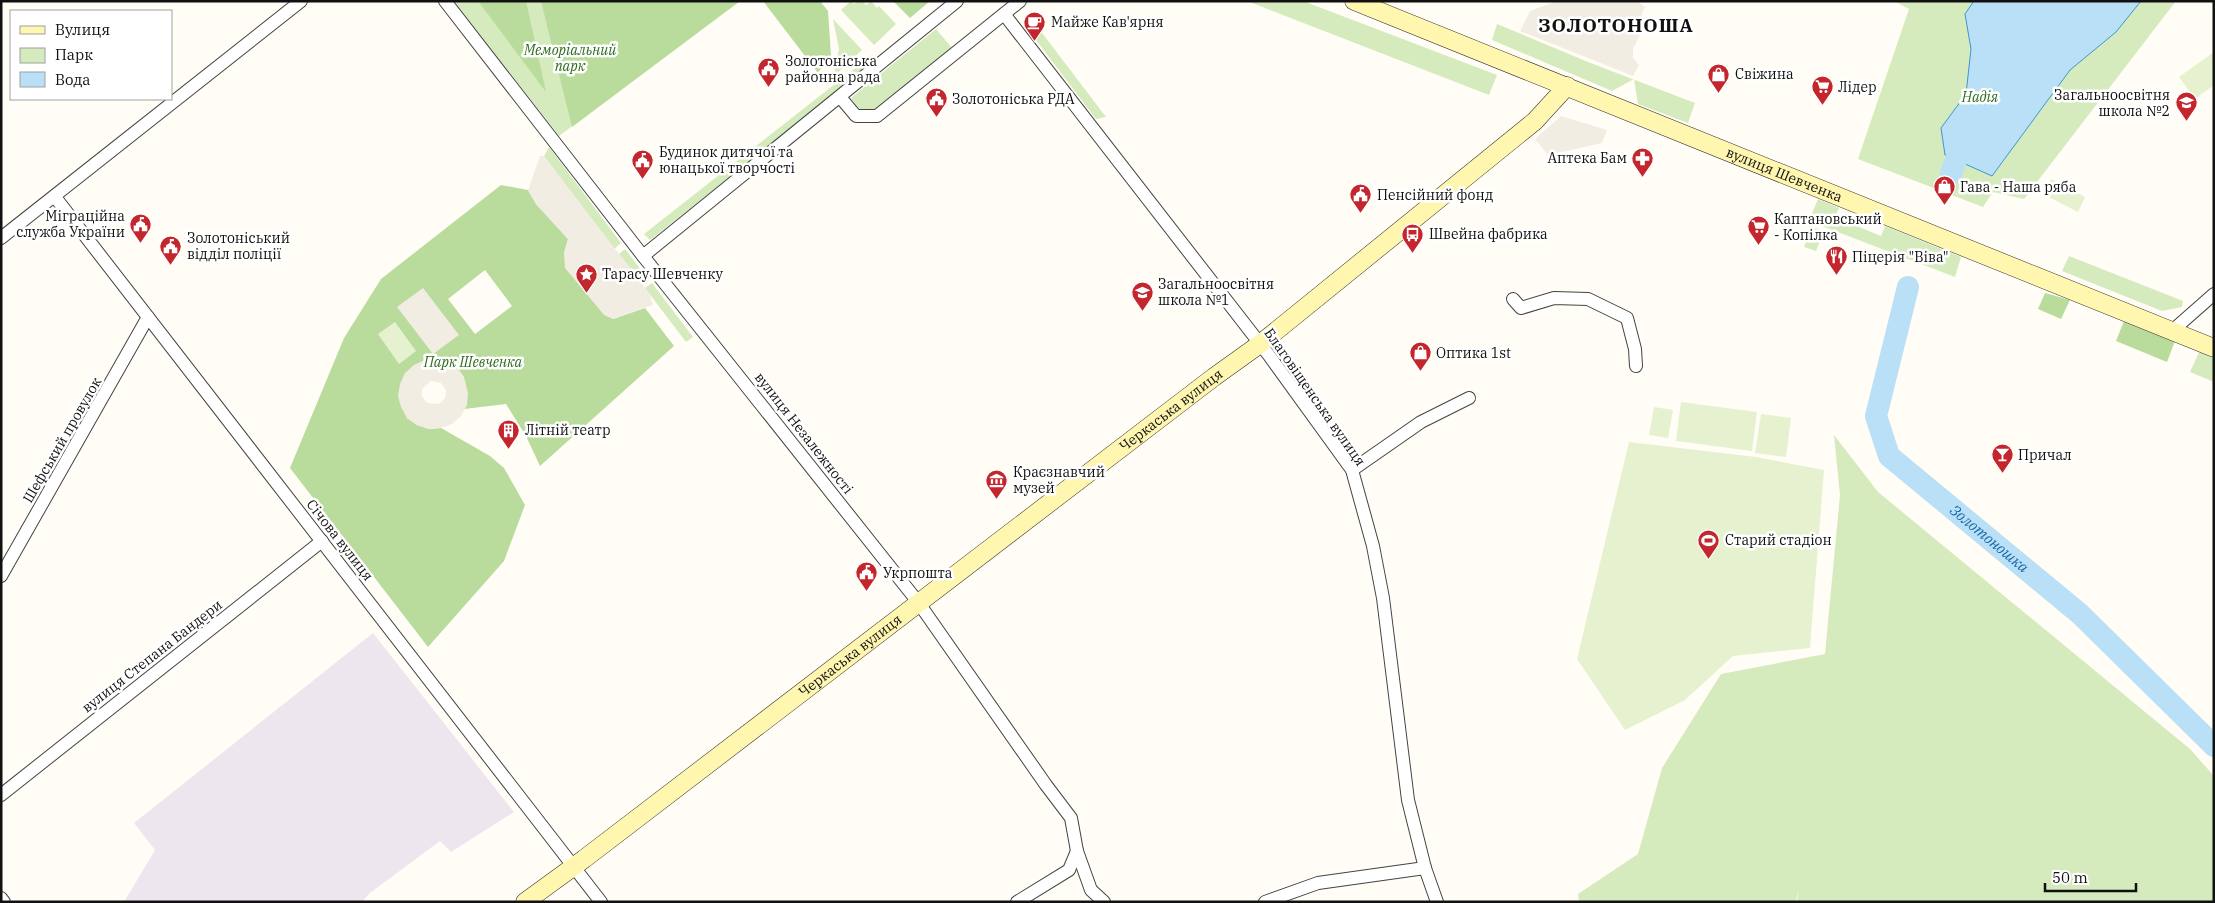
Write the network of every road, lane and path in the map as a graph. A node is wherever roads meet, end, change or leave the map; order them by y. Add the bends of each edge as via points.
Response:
1 (300, 1) edge
2 (446, 1) edge
3 (957, 1) edge
4 (1020, 1) edge
5 (1354, 1) edge
6 (1004, 14) junction
7 (1567, 86) junction
8 (840, 97) junction
9 (55, 197) junction
10 (1, 238) edge
11 (643, 256) junction
12 (2214, 294) edge
13 (1513, 300) dead end
14 (148, 318) junction
15 (2172, 331) junction
16 (1260, 344) junction
17 (2214, 348) edge
18 (1636, 366) dead end
19 (1469, 398) dead end
20 (1352, 470) junction
21 (322, 541) junction
22 (1, 576) edge
23 (918, 602) junction
24 (1, 795) edge
25 (1077, 851) junction
26 (574, 866) junction
27 (1425, 868) junction
28 (1, 898) edge
29 (4, 902) edge
30 (525, 902) edge
31 (601, 902) edge
32 (1017, 902) edge
33 (1104, 902) edge
34 (1265, 902) edge
35 (1436, 902) edge

1 - 9 street
2 - 11 street, вулиця Незалежності
3 - 8 street
4 - 6 street
5 - 7 street, вулиця Шевченка
6 - 8 street via 877,116 856,116
6 - 16 street, Благовіщенська вулиця
7 - 15 street, вулиця Шевченка
7 - 16 street, Черкаська вулиця via 1535,121
8 - 11 street
9 - 10 street
9 - 14 street, Січова вулиця
11 - 23 street, вулиця Незалежності
12 - 15 street
13 - 18 street via 1520,308 1554,298 1588,299 1627,318
14 - 21 street, Січова вулиця
14 - 22 street, Шефський провулок
15 - 17 street, вулиця Шевченка
16 - 20 street, Благовіщенська вулиця
16 - 23 street, Черкаська вулиця
19 - 20 street via 1421,422
20 - 27 street, Благовіщенська вулиця via 1374,546 1390,646 1408,800
21 - 24 street, вулиця Степана Бандери
21 - 26 street, Січова вулиця
23 - 25 street, вулиця Незалежності via 1071,818
23 - 26 street, Черкаська вулиця
25 - 32 street via 1069,870
25 - 33 street, вулиця Незалежності via 1093,892
26 - 30 street, Черкаська вулиця
26 - 31 street, Січова вулиця
27 - 34 street via 1318,882
27 - 35 street, Благовіщенська вулиця
28 - 29 street

